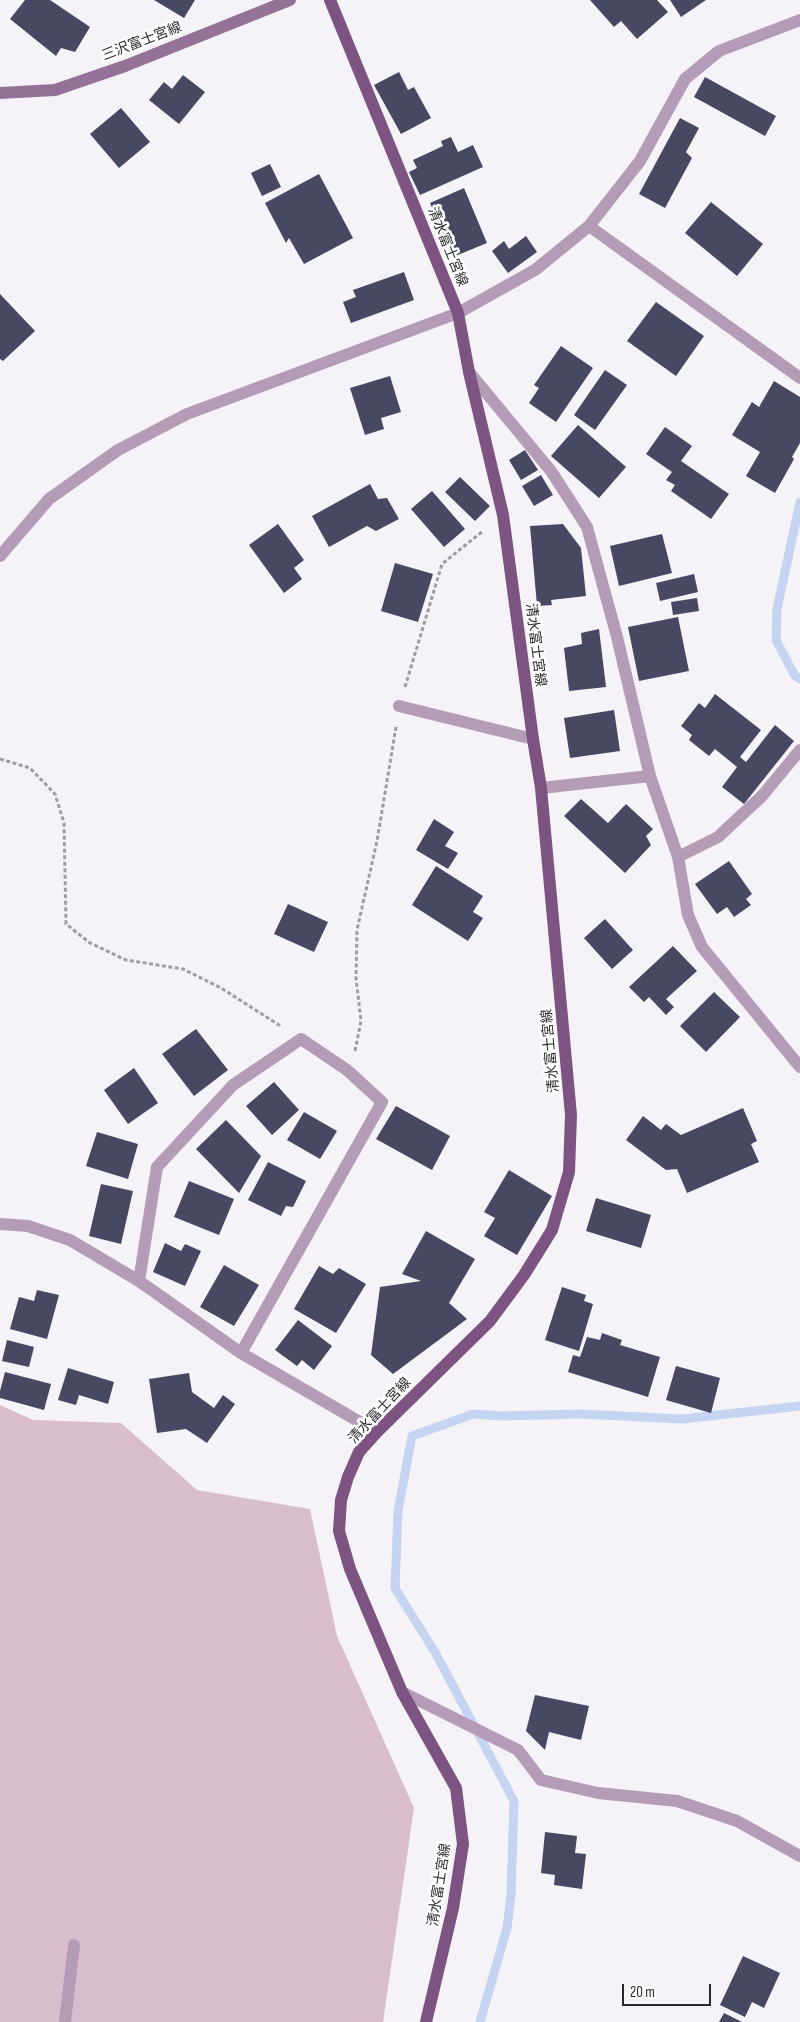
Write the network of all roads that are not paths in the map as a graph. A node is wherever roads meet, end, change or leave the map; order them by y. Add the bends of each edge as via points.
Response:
1 (290, 0) edge
2 (330, 0) edge
3 (800, 20) edge
4 (0, 93) edge
5 (589, 226) junction
6 (458, 313) junction
7 (469, 372) junction
8 (800, 378) edge
9 (0, 556) edge
10 (399, 706) road end
11 (533, 739) junction
12 (800, 750) edge
13 (650, 776) junction
14 (541, 788) junction
15 (678, 857) junction
16 (800, 1068) edge
17 (0, 1224) edge
18 (139, 1281) junction
19 (241, 1353) junction
20 (377, 1432) junction
21 (402, 1692) junction
22 (800, 1856) edge
23 (74, 1945) dead end
24 (65, 2022) edge
25 (426, 2022) edge

1 - 4 main road, 三沢富士宮線 via 125,66 55,90
2 - 6 main road, 清水富士宮線
3 - 5 street via 719,51 686,79 640,161
5 - 6 street via 535,270
5 - 8 street
6 - 7 main road, 清水富士宮線
6 - 9 street via 186,414 144,436 118,450 49,499
7 - 11 main road, 清水富士宮線 via 503,515
7 - 13 street via 551,472 587,528
10 - 11 street
11 - 14 main road, 清水富士宮線
12 - 15 street via 762,796 718,837
13 - 14 street
13 - 15 street
14 - 20 main road, 清水富士宮線 via 571,1116 569,1172 552,1230 524,1275 490,1321
15 - 16 street via 688,914 702,947
17 - 18 street via 28,1226 70,1240
18 - 19 street
18 - 19 street via 157,1167 233,1085 301,1039 347,1070 382,1102
19 - 20 street
20 - 21 main road, 清水富士宮線 via 360,1452 348,1477 340,1500 339,1532 350,1569
21 - 22 street via 518,1750 541,1780 598,1793 677,1801 737,1821
21 - 25 main road, 清水富士宮線 via 456,1788 463,1844 453,1908
23 - 24 street

